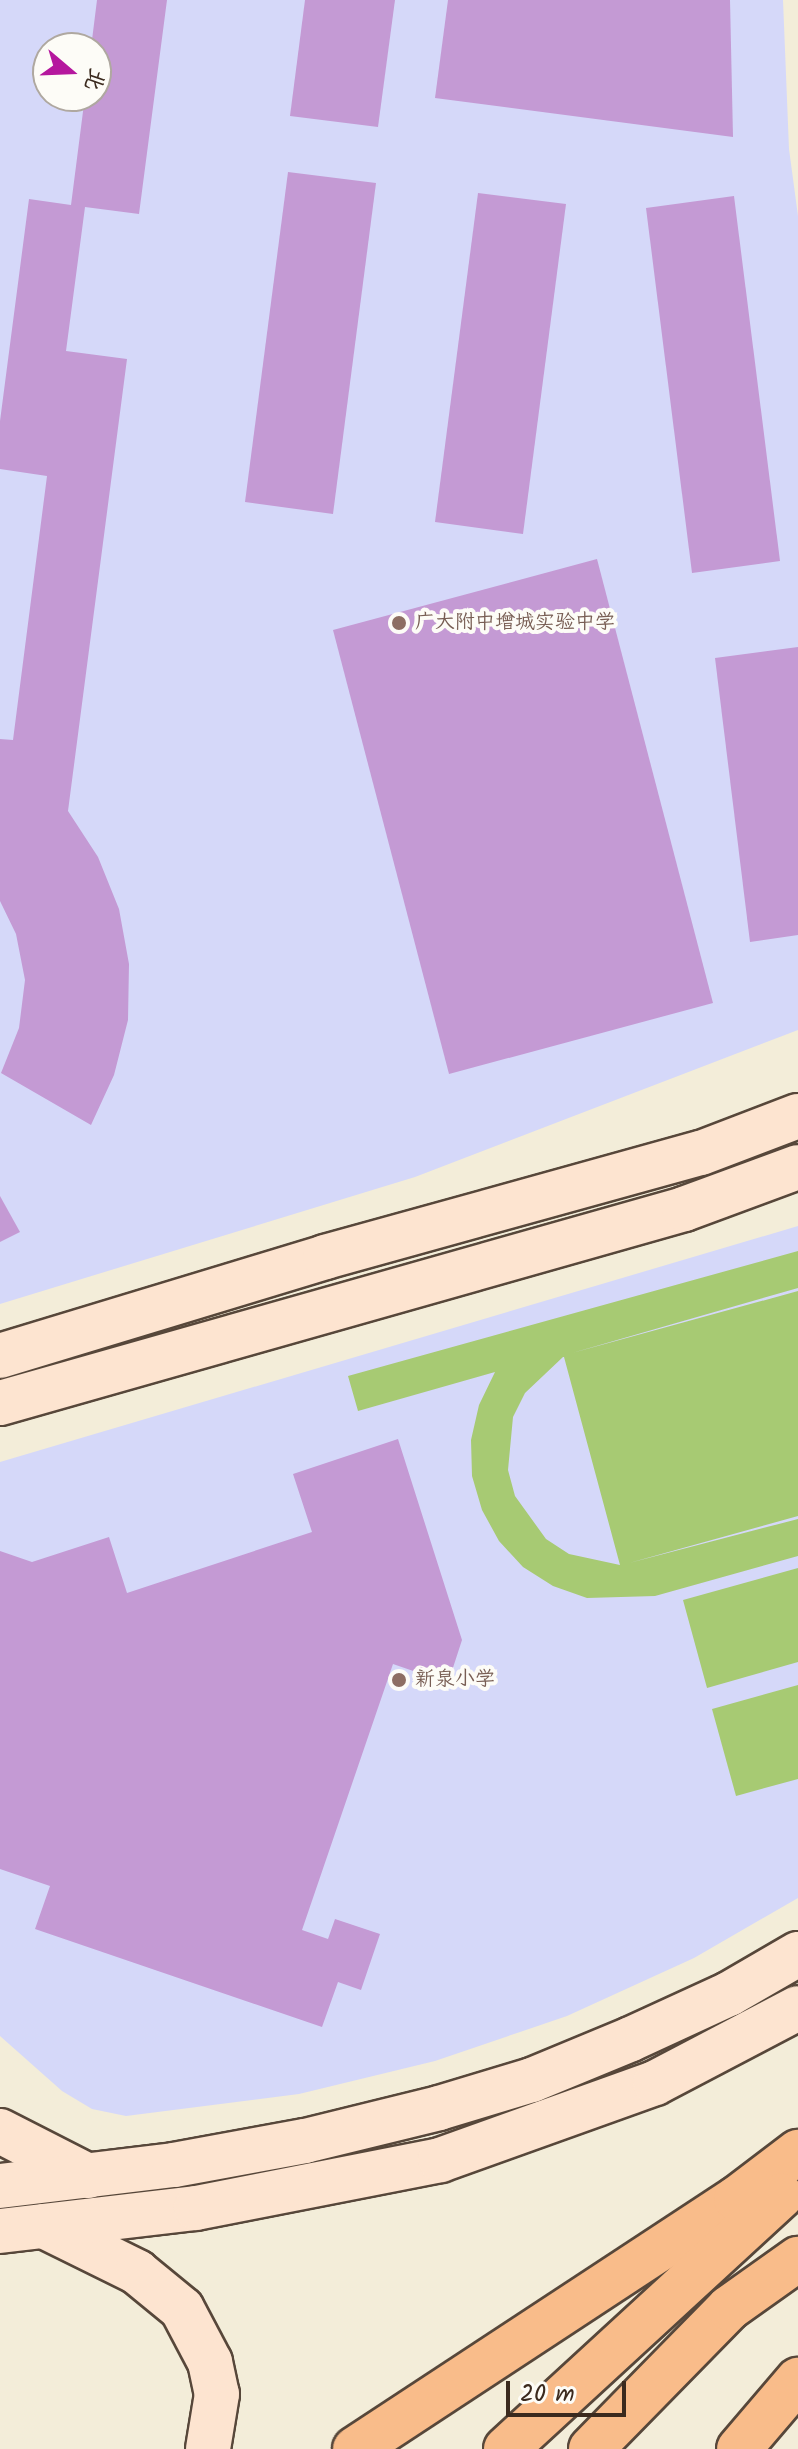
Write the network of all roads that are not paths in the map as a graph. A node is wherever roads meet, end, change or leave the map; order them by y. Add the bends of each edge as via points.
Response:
1 (798, 1116) edge
2 (798, 1167) edge
3 (0, 1356) edge
4 (0, 1403) edge
5 (798, 1954) edge
6 (798, 2008) edge
7 (0, 2131) edge
8 (798, 2152) edge
9 (88, 2176) junction
10 (798, 2181) edge
11 (0, 2186) edge
12 (44, 2226) junction
13 (0, 2231) edge
14 (798, 2259) edge
15 (798, 2380) edge
16 (208, 2449) edge
17 (355, 2449) edge
18 (506, 2449) edge
19 (591, 2449) edge
20 (739, 2449) edge

1 - 3 street via 701,1153 325,1257
2 - 4 street via 669,1214
5 - 9 street via 715,2000 532,2080 305,2141
6 - 12 street via 655,2083 440,2160 196,2208
7 - 9 street
8 - 17 highway via 736,2199
9 - 11 street
10 - 18 highway
12 - 13 street
12 - 16 street via 137,2272 182,2309 210,2362 217,2394
14 - 19 highway via 729,2308
15 - 20 highway

